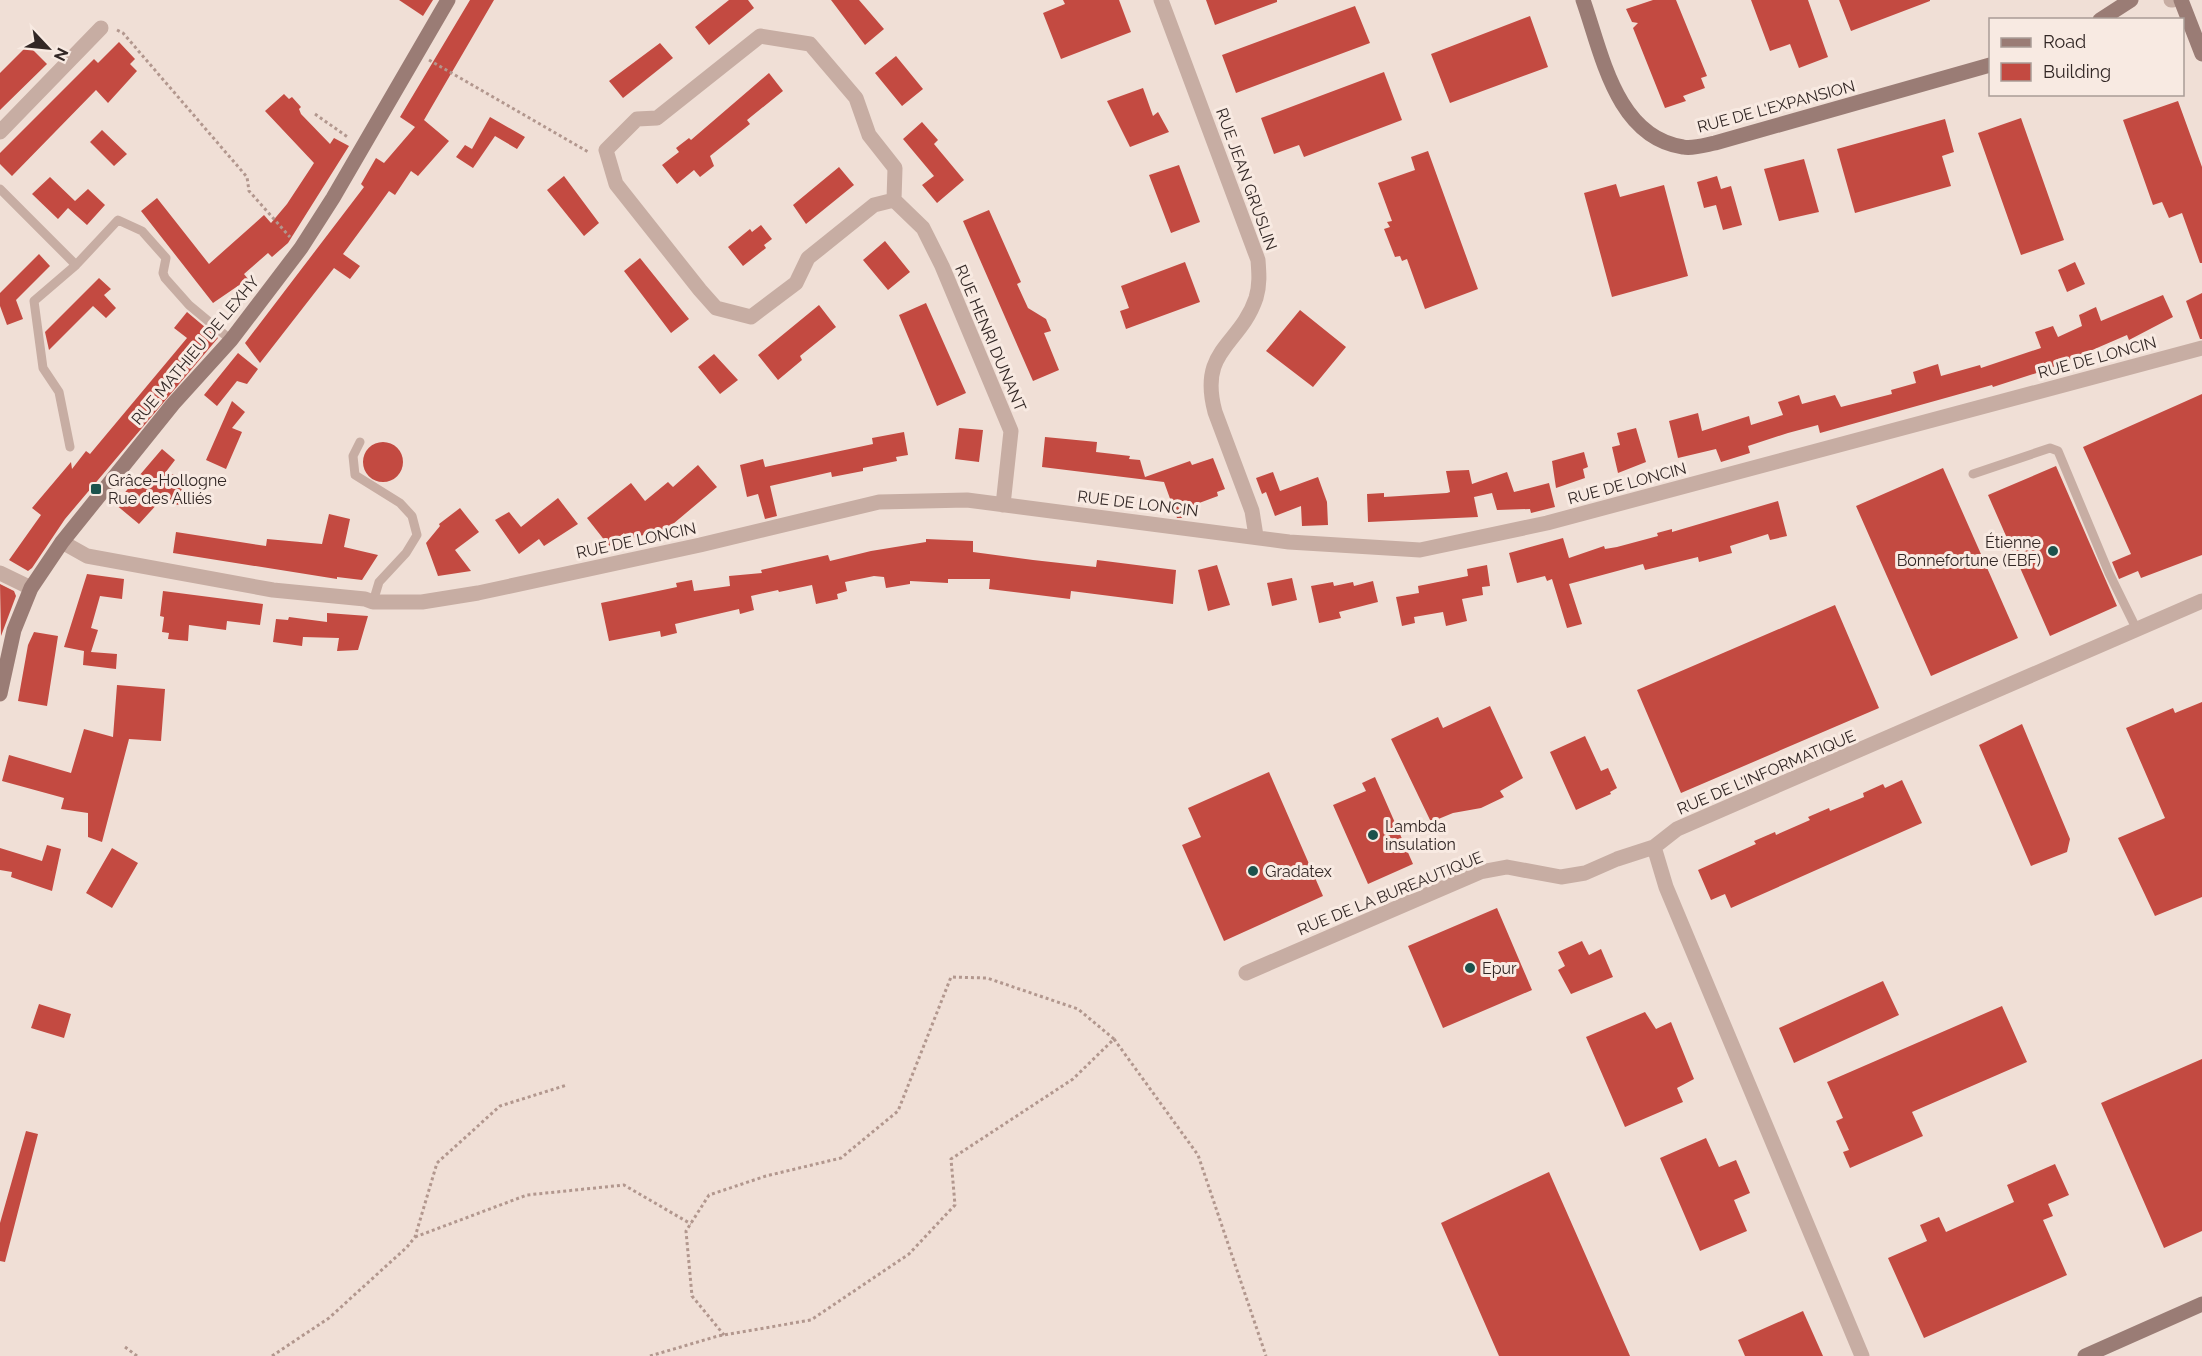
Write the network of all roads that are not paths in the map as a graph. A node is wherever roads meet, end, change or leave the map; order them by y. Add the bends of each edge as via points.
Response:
1 (448, 0) edge
2 (1161, 0) edge
3 (1583, 0) edge
4 (2131, 0) edge
5 (2181, 0) edge
6 (2103, 18) edge
7 (101, 28) road end
8 (2202, 54) edge
9 (1989, 65) edge
10 (0, 132) edge
11 (0, 189) edge
12 (894, 201) junction
13 (76, 265) junction
14 (231, 340) junction
15 (2202, 348) edge
16 (360, 442) dead end
17 (70, 447) dead end
18 (1973, 474) dead end
19 (1003, 504) junction
20 (1256, 536) junction
21 (62, 542) junction
22 (0, 573) edge
23 (31, 588) junction
24 (2202, 601) edge
25 (373, 602) junction
26 (2137, 630) junction
27 (0, 694) edge
28 (1654, 847) junction
29 (1246, 973) dead end
30 (2202, 1304) edge
31 (1862, 1356) edge
32 (2085, 1356) edge

1 - 14 main road, RUE MATHIEU DE LEXHY via 301,248
2 - 20 street, RUE JEAN GRUSLIN via 1258,260 1259,285 1250,313 1214,363 1211,378 1215,412 1252,511
3 - 9 main road, RUE DE L'EXPANSION via 1627,114 1648,134 1685,148 1715,143
4 - 6 main road
5 - 8 main road
7 - 10 street
11 - 13 lane
12 - 12 street via 874,205 808,258 796,283 751,318 716,308 700,290 615,184 606,150 637,119 657,118 760,36 771,37 810,44 856,98 869,135 895,168
12 - 19 street, RUE HENRI DUNANT via 923,228 1011,431
13 - 14 lane via 118,220 134,227 166,258 163,273 170,283 189,305
13 - 17 lane via 34,301 43,368 59,392
14 - 21 main road, RUE MATHIEU DE LEXHY via 173,404
15 - 20 street, RUE DE LONCIN via 1547,523 1420,550 1289,542
16 - 25 lane via 353,456 355,475 400,503 412,516 417,535 379,582
18 - 26 lane via 2050,448 2058,451
19 - 20 street, RUE DE LONCIN
19 - 25 street, RUE DE LONCIN via 967,500 879,502 478,593 422,602
21 - 23 main road, RUE MATHIEU DE LEXHY
21 - 25 street, RUE DE LONCIN via 87,556 273,591
22 - 23 street
23 - 27 main road, RUE MATHIEU DE LEXHY via 14,630
24 - 26 street, RUE DE L'INFORMATIQUE
26 - 28 street, RUE DE L'INFORMATIQUE via 1677,829
28 - 29 street, RUE DE LA BUREAUTIQUE via 1586,873 1561,877 1508,867 1480,872
28 - 31 street via 1666,887
30 - 32 main road

